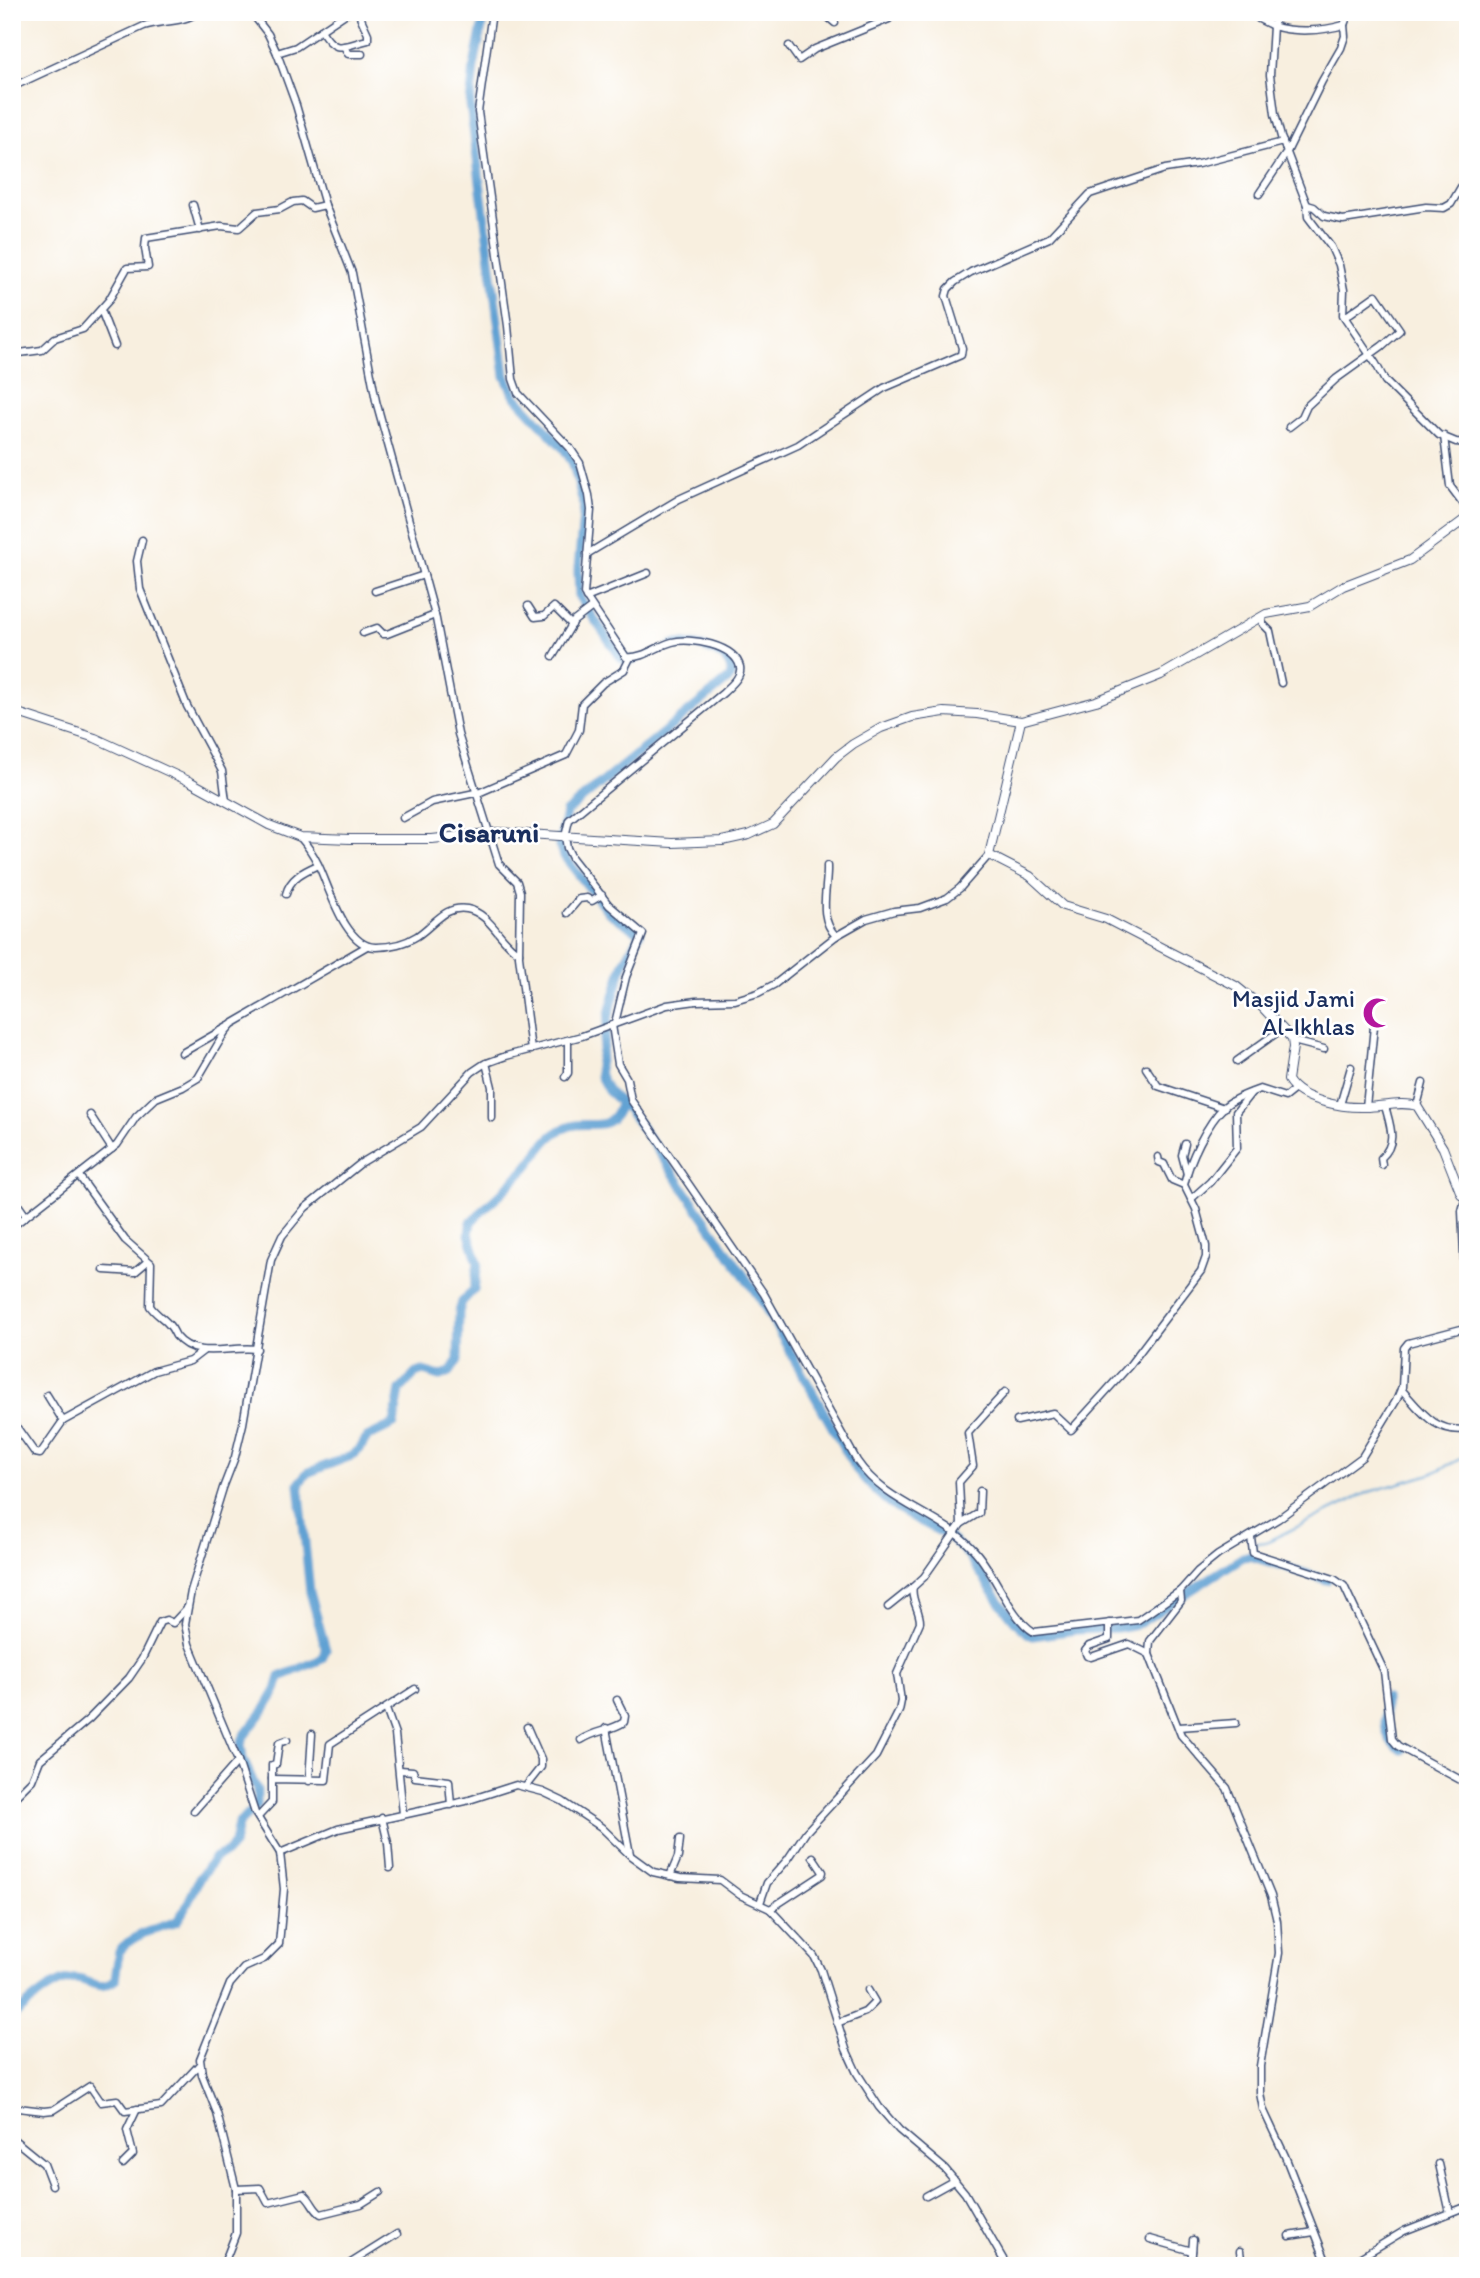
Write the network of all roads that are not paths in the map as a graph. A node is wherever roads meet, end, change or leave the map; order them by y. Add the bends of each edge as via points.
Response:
1 (198, 12) edge
2 (251, 12) edge
3 (348, 12) edge
4 (358, 12) edge
5 (492, 12) edge
6 (821, 12) edge
7 (891, 12) edge
8 (1253, 12) edge
9 (1279, 12) edge
10 (1349, 12) edge
11 (835, 23) dead end
12 (1344, 25) junction
13 (1273, 26) junction
14 (321, 30) junction
15 (344, 46) junction
16 (789, 46) dead end
17 (277, 53) junction
18 (362, 54) dead end
19 (12, 87) edge
20 (1283, 142) junction
21 (1287, 152) junction
22 (1468, 175) edge
23 (1259, 194) dead end
24 (193, 205) dead end
25 (325, 205) junction
26 (1307, 205) junction
27 (200, 230) junction
28 (102, 310) junction
29 (1345, 317) junction
30 (115, 346) dead end
31 (12, 354) edge
32 (1369, 354) junction
33 (1289, 427) dead end
34 (1444, 436) junction
35 (1468, 443) edge
36 (1468, 510) edge
37 (1468, 517) edge
38 (142, 540) dead end
39 (587, 554) junction
40 (649, 573) dead end
41 (424, 575) junction
42 (375, 591) dead end
43 (586, 598) junction
44 (528, 606) dead end
45 (588, 611) junction
46 (435, 615) junction
47 (1261, 617) junction
48 (572, 625) junction
49 (363, 633) dead end
50 (553, 656) dead end
51 (629, 661) junction
52 (1281, 683) dead end
53 (12, 711) edge
54 (1021, 721) junction
55 (476, 793) junction
56 (226, 801) junction
57 (403, 818) dead end
58 (488, 833) junction
59 (300, 836) junction
60 (561, 837) junction
61 (989, 855) junction
62 (318, 864) junction
63 (827, 866) dead end
64 (286, 894) dead end
65 (598, 898) junction
66 (567, 913) dead end
67 (836, 936) junction
68 (367, 946) junction
69 (519, 953) junction
70 (232, 1024) junction
71 (610, 1025) junction
72 (1374, 1026) dead end
73 (1282, 1029) junction
74 (568, 1040) junction
75 (1293, 1041) junction
76 (1324, 1049) dead end
77 (531, 1050) junction
78 (182, 1052) dead end
79 (1237, 1061) dead end
80 (486, 1063) junction
81 (1146, 1068) dead end
82 (1351, 1068) dead end
83 (565, 1077) dead end
84 (1423, 1083) dead end
85 (1295, 1089) junction
86 (1251, 1093) junction
87 (1340, 1105) junction
88 (1385, 1105) junction
89 (1416, 1106) junction
90 (1366, 1107) junction
91 (1224, 1108) junction
92 (90, 1115) dead end
93 (492, 1118) dead end
94 (1185, 1143) dead end
95 (112, 1149) junction
96 (1158, 1157) dead end
97 (1382, 1165) dead end
98 (1188, 1174) junction
99 (79, 1176) junction
100 (1184, 1185) junction
101 (12, 1196) edge
102 (1191, 1199) junction
103 (1466, 1200) edge
104 (26, 1216) junction
105 (12, 1227) edge
106 (148, 1261) junction
107 (104, 1270) dead end
108 (1466, 1331) edge
109 (257, 1349) junction
110 (203, 1351) junction
111 (1401, 1389) junction
112 (1005, 1392) dead end
113 (47, 1395) dead end
114 (64, 1421) junction
115 (1017, 1421) dead end
116 (19, 1429) dead end
117 (1468, 1429) edge
118 (980, 1491) dead end
119 (961, 1524) junction
120 (1251, 1536) junction
121 (953, 1539) junction
122 (913, 1587) junction
123 (1181, 1595) junction
124 (189, 1606) junction
125 (888, 1607) dead end
126 (1109, 1627) junction
127 (1149, 1654) junction
128 (415, 1689) dead end
129 (617, 1700) dead end
130 (386, 1709) junction
131 (1236, 1723) dead end
132 (527, 1727) dead end
133 (1179, 1727) junction
134 (606, 1728) junction
135 (312, 1734) dead end
136 (287, 1740) dead end
137 (581, 1740) dead end
138 (238, 1761) junction
139 (400, 1770) junction
140 (272, 1779) junction
141 (309, 1781) junction
142 (1468, 1784) edge
143 (526, 1786) junction
144 (12, 1800) edge
145 (451, 1805) junction
146 (194, 1811) dead end
147 (403, 1814) junction
148 (256, 1815) junction
149 (382, 1818) junction
150 (681, 1839) dead end
151 (280, 1853) junction
152 (631, 1856) junction
153 (813, 1857) dead end
154 (390, 1868) dead end
155 (670, 1876) junction
156 (760, 1903) junction
157 (770, 1909) junction
158 (868, 1990) dead end
159 (838, 2023) junction
160 (200, 2064) junction
161 (137, 2109) junction
162 (12, 2112) edge
163 (12, 2138) edge
164 (123, 2164) dead end
165 (1439, 2164) dead end
166 (955, 2180) junction
167 (52, 2185) dead end
168 (236, 2189) junction
169 (380, 2192) dead end
170 (926, 2196) dead end
171 (1468, 2206) edge
172 (1450, 2213) junction
173 (1314, 2232) junction
174 (397, 2234) dead end
175 (1289, 2236) dead end
176 (1150, 2239) dead end
177 (1193, 2240) dead end
178 (1192, 2251) junction
179 (1240, 2251) dead end
180 (223, 2266) edge
181 (346, 2266) edge
182 (1007, 2266) edge
183 (1191, 2266) edge
184 (1242, 2266) edge
185 (1328, 2266) edge
186 (1346, 2266) edge

1 - 19 street via 144,26
2 - 17 street
3 - 14 street
4 - 15 street via 368,40
5 - 39 street via 478,112 513,379 518,393 580,463 591,510
6 - 11 street
7 - 16 street via 889,19 815,49 800,60
8 - 13 street
9 - 13 street
10 - 12 street
12 - 13 street via 1299,30
12 - 21 street via 1342,48
13 - 20 street via 1271,94
14 - 15 street via 330,45
14 - 17 street
15 - 18 street via 348,54
17 - 25 street
20 - 21 street
20 - 39 street via 1165,169 1090,194 1049,238 971,272 948,289 947,304 961,355 884,388 798,445 679,499
21 - 23 street
21 - 26 street
22 - 26 street via 1444,208 1343,220 1324,216
24 - 27 street
25 - 27 street via 312,208 302,201 293,202 257,212 239,228
25 - 41 street via 352,273 376,401
26 - 29 street via 1308,217 1339,265
27 - 28 street via 146,238 148,268 127,268
28 - 30 street
28 - 31 street via 83,329 55,338 44,349
29 - 32 street
29 - 32 street via 1375,295 1399,326 1399,333
32 - 33 street via 1336,379
32 - 34 street via 1390,387
34 - 35 street
34 - 36 street via 1450,486
37 - 47 main road via 1402,564 1343,586 1310,606
38 - 56 street via 137,561 140,589 187,706 222,771
39 - 43 street
40 - 43 street
41 - 42 street
41 - 46 street
43 - 45 street
44 - 48 street via 535,617 554,607
45 - 48 street
45 - 51 street
46 - 49 street via 387,634 377,628
46 - 55 street via 458,734
47 - 52 street via 1270,631
47 - 54 main road via 1161,675 1118,693
48 - 50 street
51 - 55 street via 582,704 579,730 566,755
51 - 60 street via 671,642 694,641 732,654 740,675 706,708 572,815
53 - 56 main road via 95,738
54 - 60 main road via 944,712 888,725 836,757 773,824 738,838 672,843
54 - 61 main road
55 - 57 street via 432,802
55 - 58 street
56 - 59 main road
58 - 59 main road via 432,839
58 - 60 main road
58 - 69 street via 499,864 517,882 520,892
59 - 62 street
60 - 65 street
61 - 67 street via 947,898 880,914
61 - 73 main road via 1030,876 1063,906 1106,919 1236,986
62 - 64 street via 298,875
62 - 68 street via 338,911 352,934
63 - 67 street via 826,920
65 - 66 street via 579,899
65 - 71 street via 643,934
67 - 71 street via 775,985 758,993 735,1000 667,1005
68 - 69 street via 416,937 445,912 466,908 475,911
68 - 70 street
69 - 77 street
70 - 78 street
70 - 95 street via 198,1078 156,1098
71 - 74 street
71 - 121 street via 631,1100 764,1294 857,1461 872,1482
72 - 90 street
73 - 75 main road
73 - 79 street
74 - 77 street
74 - 83 street
75 - 76 street
75 - 85 main road via 1288,1077
77 - 80 street
80 - 93 street
80 - 109 street via 421,1127 360,1163 290,1226 271,1260
81 - 91 street via 1158,1086
82 - 87 street
84 - 89 street
85 - 86 street via 1285,1097 1262,1089
85 - 87 main road
86 - 91 street
86 - 102 street via 1236,1112 1237,1148
87 - 90 main road
88 - 89 main road
88 - 90 main road
88 - 97 street via 1392,1139
89 - 103 main road via 1443,1148
91 - 98 street via 1192,1158
92 - 95 street
94 - 98 street via 1183,1160
95 - 99 street
96 - 100 street via 1171,1180
98 - 100 street
99 - 104 street
99 - 106 street via 125,1240
100 - 102 street
101 - 104 street
102 - 115 street via 1206,1257 1200,1274 1142,1350 1072,1430 1053,1413
103 - 108 street via 1462,1211
104 - 105 street
106 - 107 street via 133,1272
106 - 110 street via 153,1311 178,1337
108 - 111 street via 1408,1343
109 - 110 street via 239,1346
109 - 124 street via 235,1457
110 - 114 street via 190,1361 154,1371
111 - 117 street via 1444,1429
111 - 120 street via 1362,1457
112 - 119 street via 968,1433 973,1466 959,1482
113 - 114 street
114 - 116 street via 38,1454
118 - 119 street via 979,1513
119 - 121 street
120 - 123 street via 1198,1571
120 - 142 street via 1252,1553 1344,1586 1384,1671 1392,1739
121 - 122 street
121 - 126 street via 978,1554 1030,1630
122 - 125 street
122 - 156 street via 920,1622 897,1674 900,1706 886,1739 871,1765 806,1832 768,1883
123 - 126 street via 1142,1618
123 - 127 street via 1150,1641
124 - 138 street via 187,1638
124 - 144 street via 173,1623 160,1622 129,1678 40,1760 32,1780
126 - 127 street via 1107,1640 1087,1647 1087,1656 1129,1644
127 - 133 street
128 - 130 street
129 - 134 street via 626,1720
130 - 139 street
130 - 141 street via 332,1742 327,1779
131 - 133 street
132 - 143 street via 541,1767
133 - 173 street via 1227,1788 1271,1896 1279,1953 1259,2066 1259,2093
134 - 137 street
134 - 152 street
135 - 141 street
136 - 140 street via 279,1743 276,1764 270,1768
138 - 146 street
138 - 148 street
139 - 145 street via 413,1771 422,1779 450,1781
139 - 147 street
140 - 141 street
140 - 148 street via 272,1802
143 - 145 street via 512,1785
143 - 152 street via 570,1806
145 - 147 street
147 - 149 street
148 - 151 street
149 - 151 street via 338,1829
149 - 154 street
150 - 155 street
151 - 160 street via 284,1889 281,1939 270,1954 244,1968 230,1984
152 - 155 street via 653,1872
153 - 157 street via 822,1875
155 - 156 street via 716,1879
156 - 157 street
157 - 159 street via 814,1955
158 - 159 street via 875,2002 870,2009
159 - 166 street via 851,2061 879,2107
160 - 161 street via 163,2105
160 - 168 street
161 - 162 street via 125,2111 117,2100 101,2102 90,2086 53,2110 18,2108
161 - 164 street via 127,2134 133,2154
163 - 167 street via 44,2164
165 - 172 street
166 - 170 street
166 - 182 street
168 - 169 street via 260,2188 268,2203 304,2194 321,2214 361,2204
168 - 180 street via 236,2233
171 - 172 street
172 - 186 street via 1404,2231
173 - 175 street
173 - 185 street
174 - 181 street
176 - 178 street
177 - 178 street
178 - 183 street
179 - 184 street

